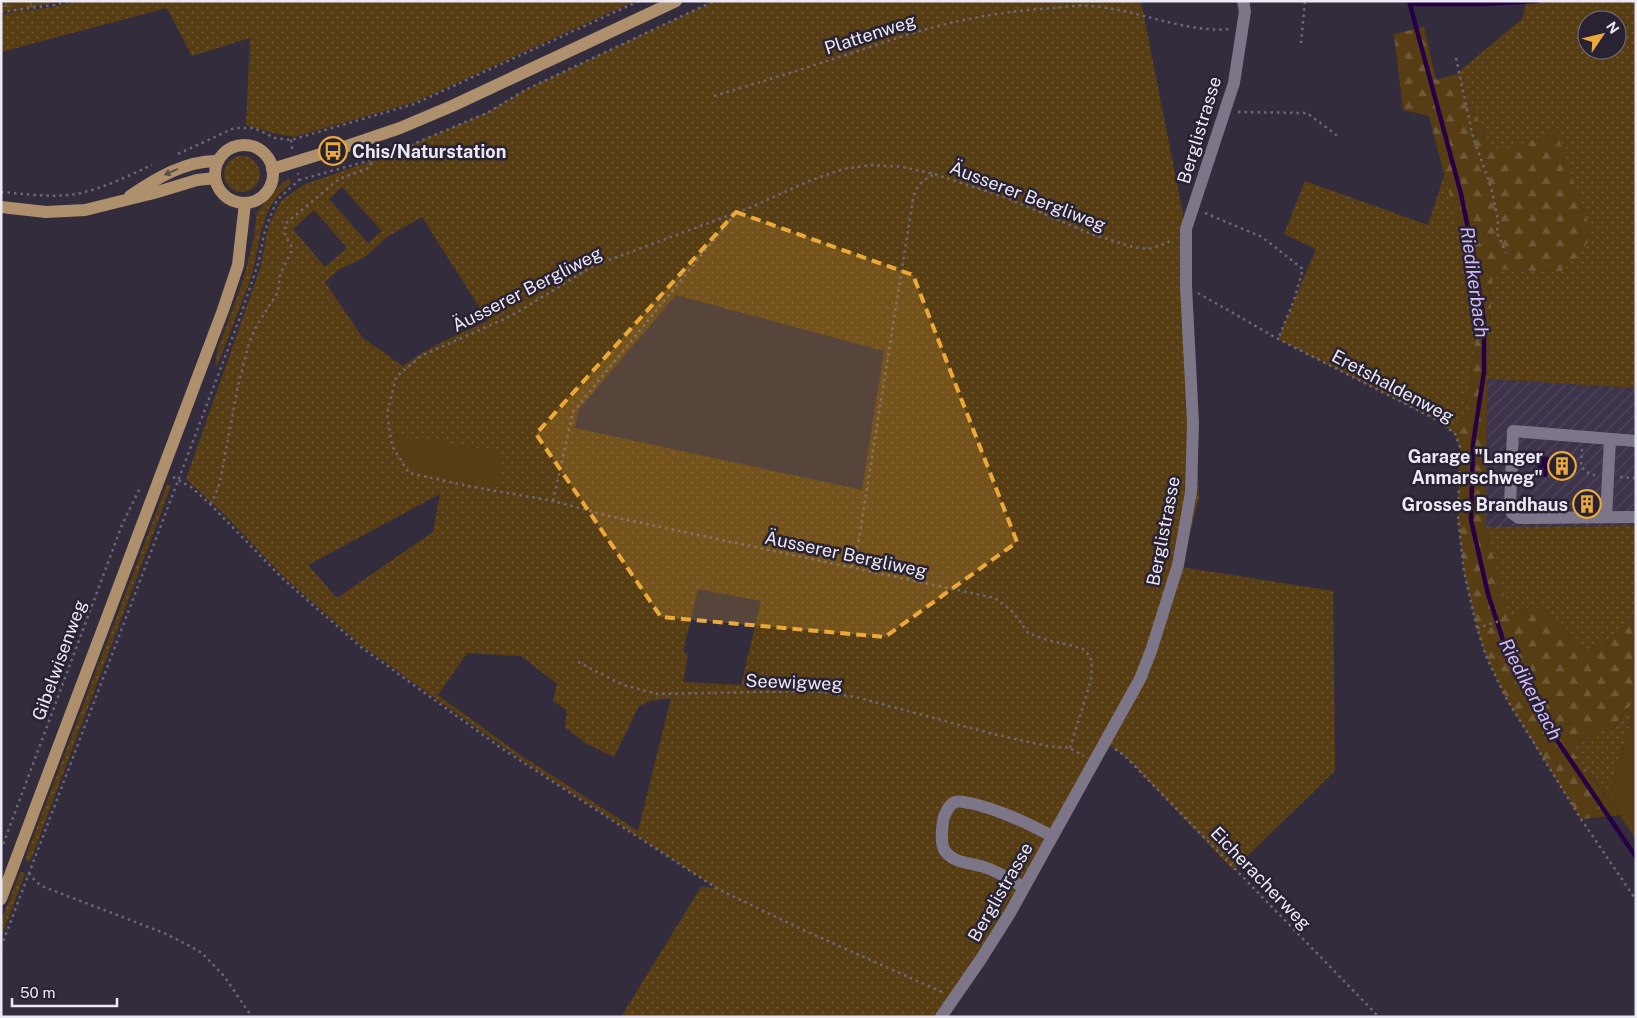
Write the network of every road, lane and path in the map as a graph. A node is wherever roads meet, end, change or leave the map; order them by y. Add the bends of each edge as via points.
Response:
1 (68, 1) edge
2 (639, 1) edge
3 (676, 1) edge
4 (714, 1) edge
5 (1243, 1) edge
6 (1305, 1) edge
7 (1, 12) edge
8 (1243, 24) junction
9 (1301, 43) dead end
10 (1456, 58) dead end
11 (714, 96) dead end
12 (1224, 112) junction
13 (1339, 137) dead end
14 (291, 140) junction
15 (170, 157) dead end
16 (372, 160) junction
17 (218, 161) junction
18 (295, 162) junction
19 (152, 165) dead end
20 (272, 169) junction
21 (934, 174) junction
22 (215, 178) junction
23 (299, 180) junction
24 (1, 192) edge
25 (123, 200) junction
26 (246, 203) junction
27 (1, 207) edge
28 (1193, 208) junction
29 (736, 213) junction
30 (1186, 229) junction
31 (1506, 253) dead end
32 (1186, 286) junction
33 (1278, 339) junction
34 (1610, 439) junction
35 (1636, 441) edge
36 (1582, 447) dead end
37 (163, 472) junction
38 (1608, 476) junction
39 (178, 479) junction
40 (144, 480) dead end
41 (552, 501) junction
42 (210, 504) junction
43 (1606, 517) junction
44 (1636, 517) edge
45 (852, 567) junction
46 (1503, 620) dead end
47 (1477, 628) junction
48 (578, 662) dead end
49 (1070, 748) joint
50 (1125, 756) dead end
51 (1052, 836) junction
52 (1, 850) edge
53 (29, 873) junction
54 (1024, 888) junction
55 (1, 899) edge
56 (1636, 900) edge
57 (1, 946) edge
58 (954, 1000) junction
59 (252, 1017) edge
60 (941, 1017) edge
61 (1379, 1017) edge

1 - 7 path
2 - 14 path via 414,104
3 - 18 main road via 418,121
4 - 16 path via 525,90 487,113
5 - 8 street, Berglistrasse
6 - 9 path
8 - 11 path, Plattenweg via 1220,30 1087,6 1036,9 941,25
8 - 12 street, Berglistrasse via 1234,83
10 - 31 path via 1473,137 1498,220 1496,233
12 - 13 path via 1307,112
12 - 28 street, Berglistrasse
14 - 15 path via 275,138 254,128 234,128
14 - 18 path
16 - 23 path
16 - 42 path via 369,168 339,179 285,224 291,252 280,274 278,292 249,342 220,482
17 - 20 main road via 222,154 236,146 252,146 265,155
17 - 22 main road
17 -> 25 main road via 182,168 151,181
18 - 20 main road
18 - 23 path
19 - 24 path via 107,185 75,194 49,196
20 - 26 main road via 266,192
21 - 29 path, Äusserer Bergliweg via 872,165 843,169
21 - 30 path, Äusserer Bergliweg via 1007,198 1091,234 1133,247 1149,249 1167,243
21 - 45 path via 924,179 915,190 913,199
22 - 25 main road
22 - 26 main road via 222,194
23 - 39 path via 277,200 242,311
25 - 27 main road via 67,212
26 - 37 main road via 233,282
28 - 30 street, Berglistrasse
28 - 33 path via 1262,237 1303,269
29 - 41 path via 573,412
29 - 41 path, Äusserer Bergliweg via 593,266 510,316 421,356 396,377 386,414 392,446 409,473
30 - 32 street, Berglistrasse
32 - 33 path, Eretshaldenweg
32 - 51 street, Berglistrasse via 1193,422 1191,492 1178,565 1140,679
33 - 47 path, Eretshaldenweg via 1439,421 1455,434 1460,447 1458,517 1464,572
34 - 35 street
34 - 38 street
34 - 43 street via 1513,431 1512,513 1519,518
36 - 38 path via 1581,467 1591,475
37 - 39 path
37 - 55 main road
38 - 43 street
39 - 42 path
39 - 53 path
40 - 52 path, Gibelwisenweg via 122,526
41 - 45 path, Äusserer Bergliweg
42 - 58 path via 282,579 361,647 501,748 718,889
43 - 44 street
45 - 49 path, Äusserer Bergliweg via 995,598 1012,612 1028,633 1082,649 1092,662 1091,680
46 - 47 path
47 - 56 path, Eretshaldenweg via 1506,698
48 - 49 path, Seewigweg via 623,686 658,694 812,691 856,697 993,734
50 - 61 path, Eicheracherweg
51 - 54 street, Berglistrasse
51 - 54 street via 1010,815 958,801 953,802 943,818 945,851 957,861 986,867
53 - 57 path
53 - 59 path via 44,887 164,933 202,953 224,976
54 - 58 street, Berglistrasse
58 - 60 street, Berglistrasse

